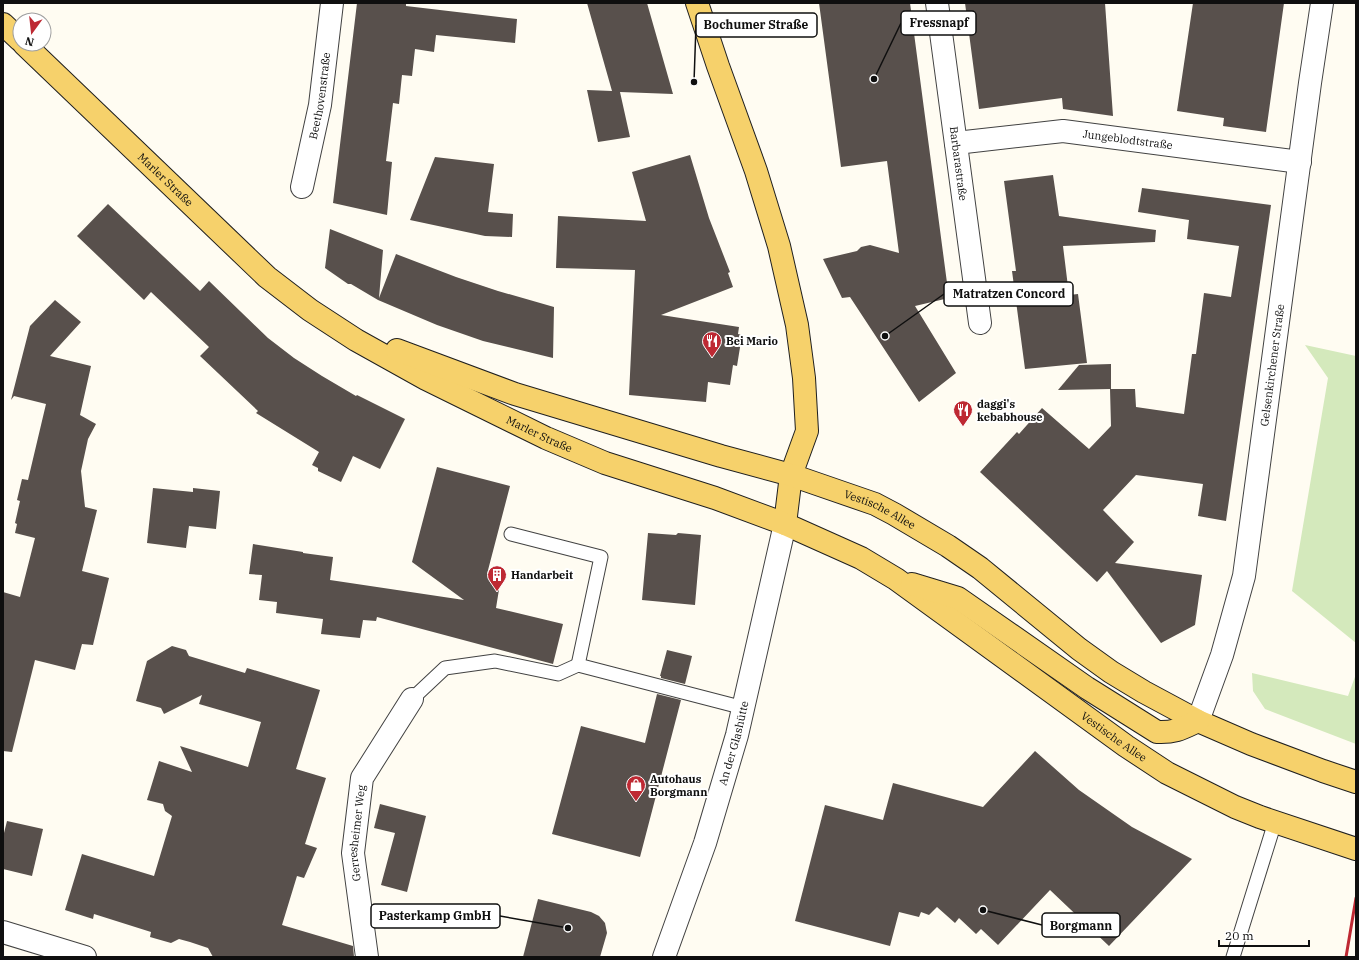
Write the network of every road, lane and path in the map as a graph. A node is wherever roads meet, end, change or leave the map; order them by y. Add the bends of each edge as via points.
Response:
1 (332, 3) edge
2 (698, 3) edge
3 (937, 3) edge
4 (1322, 3) edge
5 (3, 24) edge
6 (12, 32) edge
7 (32, 52) edge
8 (956, 143) junction
9 (1300, 162) junction
10 (302, 187) dead end
11 (310, 310) junction
12 (980, 323) dead end
13 (791, 475) junction
14 (784, 524) junction
15 (511, 534) dead end
16 (896, 579) junction
17 (578, 665) junction
18 (412, 699) joint
19 (744, 708) junction
20 (1198, 721) junction
21 (1356, 782) edge
22 (1276, 822) junction
23 (1356, 850) edge
24 (3, 932) edge
25 (85, 957) edge
26 (367, 957) edge
27 (664, 957) edge
28 (1233, 957) edge

1 - 10 street, Beethovenstraße via 320,105
2 - 13 main road via 779,246 797,325 804,378 806,431
3 - 8 street, Barbarastraße
4 - 9 street, Gelsenkirchener Straße
5 - 6 main road
7 - 11 main road, Marler Straße via 267,277
8 - 9 street, Jungeblodtstraße via 1063,131
8 - 12 street, Barbarastraße
9 - 20 street, Gelsenkirchener Straße via 1244,576 1222,655
11 - 13 main road, Marler Straße via 383,344 515,394
11 - 14 main road, Marler Straße via 356,340 426,379 546,438 605,463 715,498
13 - 14 main road
13 - 20 main road, Vestische Allee via 875,504 948,546 980,568 1111,672
14 - 16 main road, Vestische Allee via 861,558
14 - 19 street, An der Glashütte
15 - 17 lane via 601,557
16 - 20 main road, Vestische Allee via 958,598 1087,688 1157,732 1178,731
16 - 22 main road, Vestische Allee via 1167,773 1235,807
17 - 18 lane via 558,674 495,661 445,668
17 - 19 lane
18 - 26 street, Gerresheimer Weg via 362,778 353,853
19 - 27 street, An der Glashütte via 706,843
20 - 21 main road, Vestische Allee via 1323,772
22 - 23 main road, Vestische Allee
22 - 28 lane
24 - 25 street

